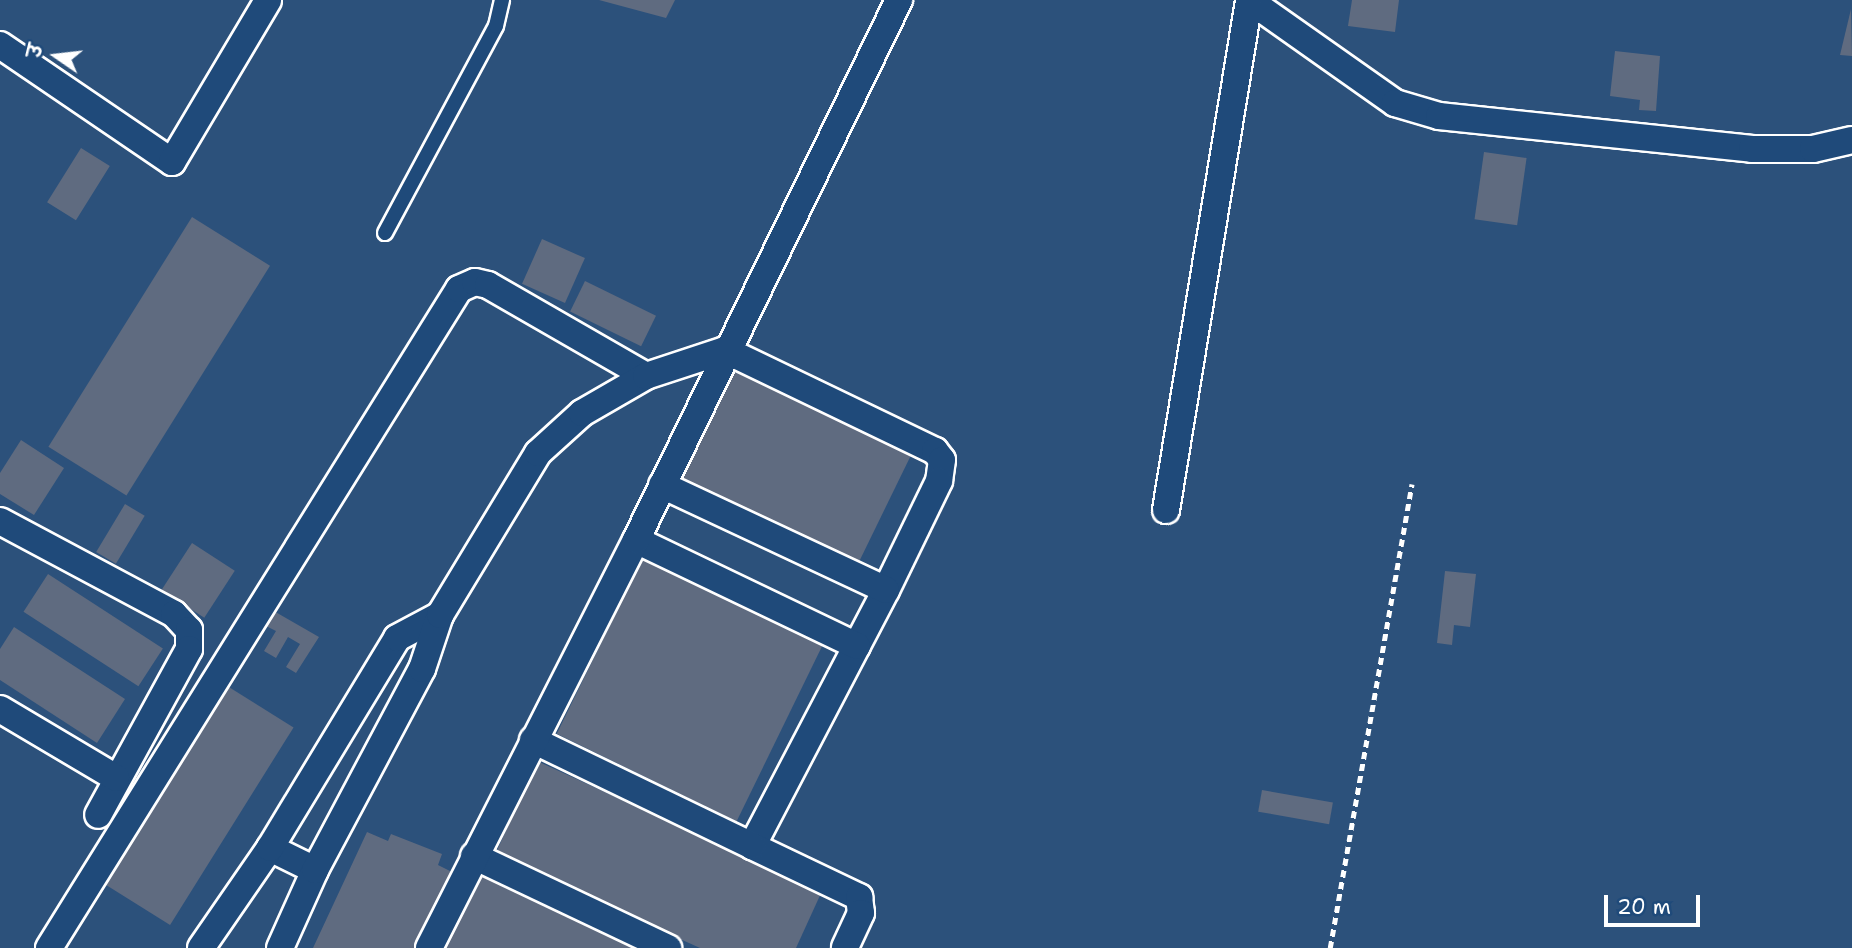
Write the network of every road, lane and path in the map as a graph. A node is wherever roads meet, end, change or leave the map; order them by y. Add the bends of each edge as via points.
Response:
1 (268, 0) edge
2 (502, 0) edge
3 (899, 0) edge
4 (1249, 1) edge
5 (0, 45) edge
6 (1852, 140) edge
7 (385, 233) dead end
8 (725, 350) junction
9 (646, 376) junction
10 (1412, 484) dead end
11 (662, 485) junction
12 (1166, 510) dead end
13 (0, 521) edge
14 (636, 540) junction
15 (886, 590) junction
16 (440, 615) junction
17 (857, 646) junction
18 (0, 709) edge
19 (533, 740) junction
20 (116, 778) junction
21 (98, 815) dead end
22 (752, 846) junction
23 (270, 848) junction
24 (474, 856) junction
25 (315, 870) junction
26 (49, 948) edge
27 (201, 948) edge
28 (280, 948) edge
29 (429, 948) edge
30 (668, 948) edge
31 (845, 948) edge
32 (1330, 948) edge

1 - 5 street via 172,162
2 - 7 lane via 496,26
3 - 8 street
4 - 6 street via 1395,103 1439,116 1752,149 1813,149
4 - 12 street
8 - 9 street
8 - 11 street
8 - 15 street via 935,451 942,460 939,481
9 - 16 street via 582,413 537,453
9 - 26 street via 488,285 475,282 459,289
10 - 32 path
11 - 14 street
11 - 15 street
13 - 20 street via 174,614 189,630 189,649
14 - 17 street
14 - 19 street
15 - 17 street
16 - 23 street via 397,638
16 - 25 street via 422,668
17 - 22 street
18 - 20 street
19 - 22 street
19 - 24 street
20 - 21 street
22 - 31 street via 859,897 861,913
23 - 25 street
23 - 27 street
24 - 29 street
24 - 30 street
25 - 28 street

